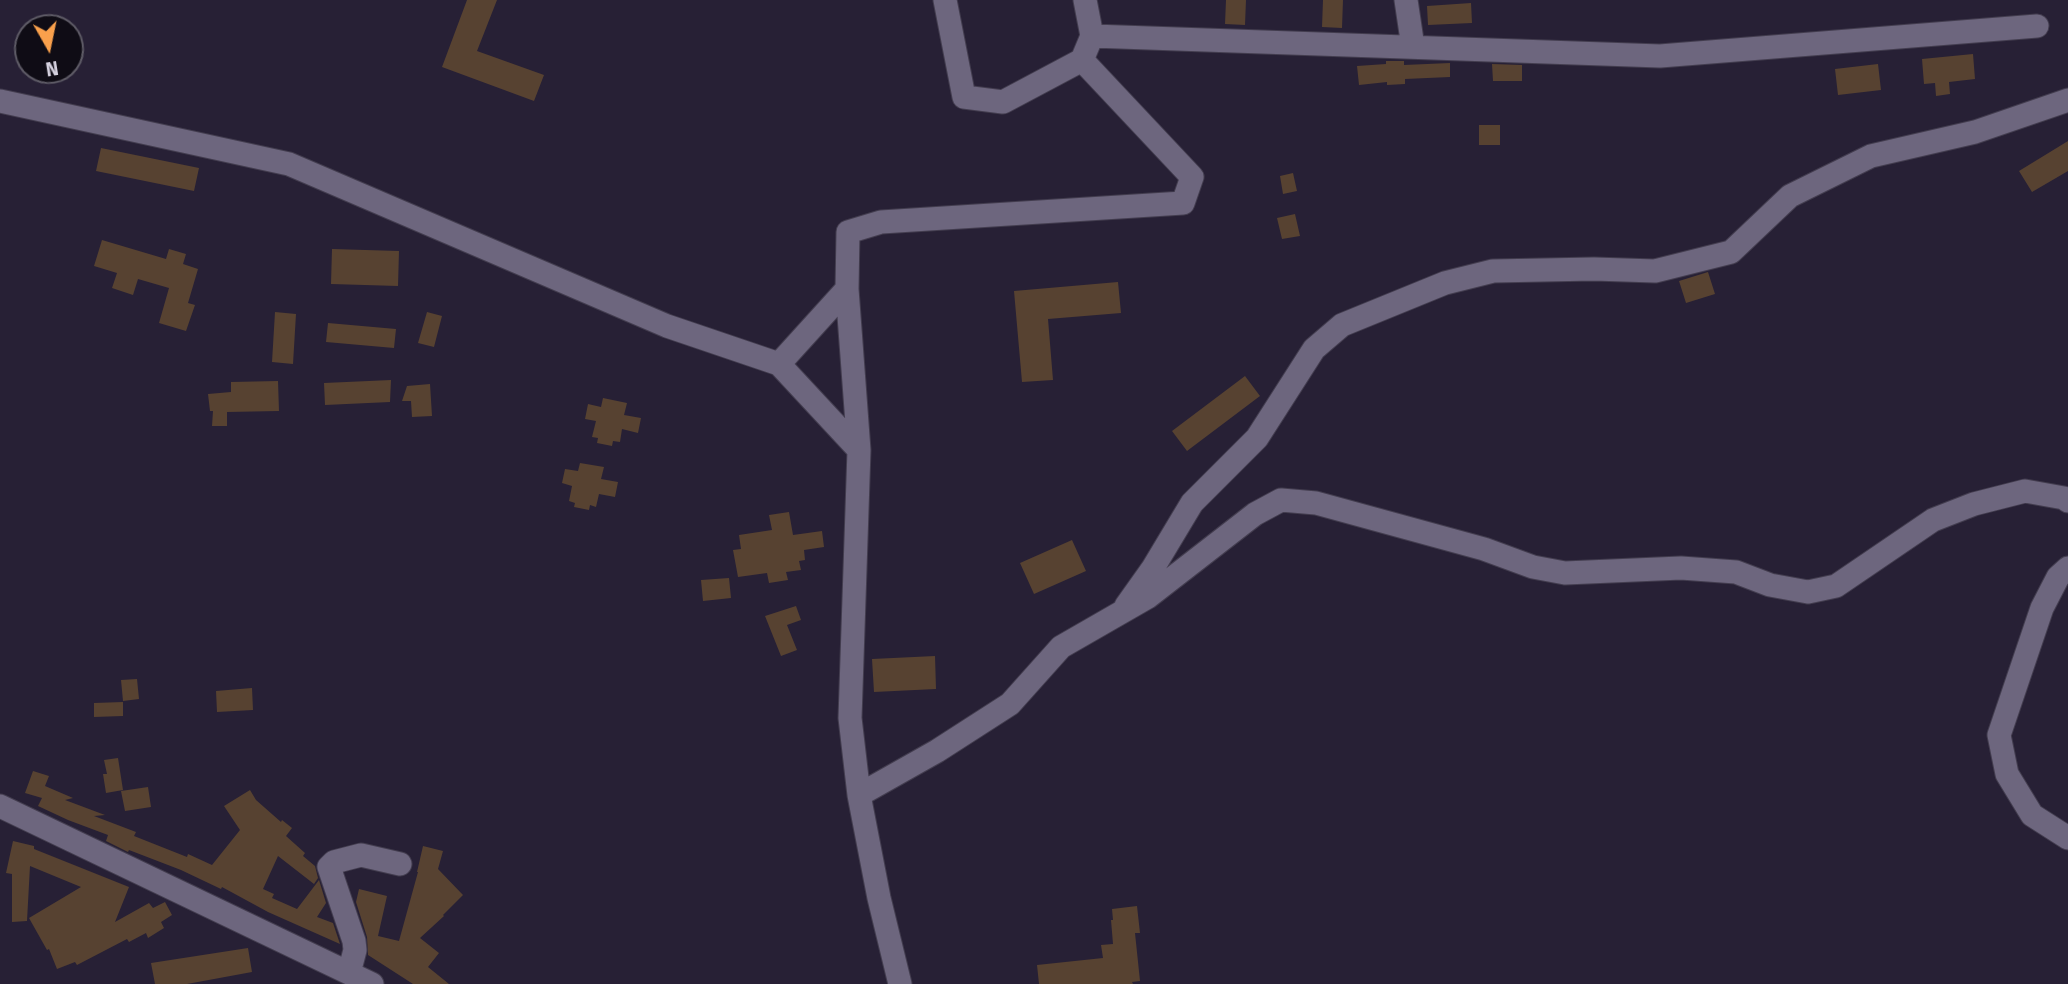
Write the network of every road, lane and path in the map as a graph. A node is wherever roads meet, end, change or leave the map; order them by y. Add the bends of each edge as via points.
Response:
1 (944, 0) edge
2 (1085, 0) edge
3 (1406, 0) edge
4 (2036, 26) dead end
5 (1091, 36) junction
6 (1413, 47) junction
7 (1082, 60) junction
8 (2068, 100) edge
9 (0, 102) edge
10 (847, 289) junction
11 (779, 364) junction
12 (859, 450) junction
13 (2068, 500) edge
14 (2068, 568) edge
15 (1122, 612) junction
16 (859, 795) junction
17 (0, 806) edge
18 (2068, 838) edge
19 (400, 864) dead end
20 (349, 973) junction
21 (372, 984) edge
22 (900, 984) edge

1 - 7 street via 964,97 1003,102
2 - 5 street
3 - 6 street
4 - 6 street via 1660,56
5 - 6 street
5 - 7 street
7 - 10 street via 1192,177 1183,203 881,222 848,232
8 - 15 street via 1975,132 1871,156 1790,196 1731,253 1655,271 1493,271 1389,304 1342,325 1314,349 1257,438 1192,503
9 - 11 street via 289,164 667,326
10 - 11 street
10 - 12 street
11 - 12 street
12 - 16 street via 850,718
13 - 15 street via 2025,491 1974,505 1933,520 1836,586 1808,592 1736,572 1681,568 1565,573 1315,503 1281,500 1255,514
14 - 18 street via 2042,608 1999,735 2007,774 2032,815
15 - 16 street via 1061,647 1010,704
16 - 22 street
17 - 20 street
19 - 20 street via 361,855 330,867 354,941
20 - 21 street

